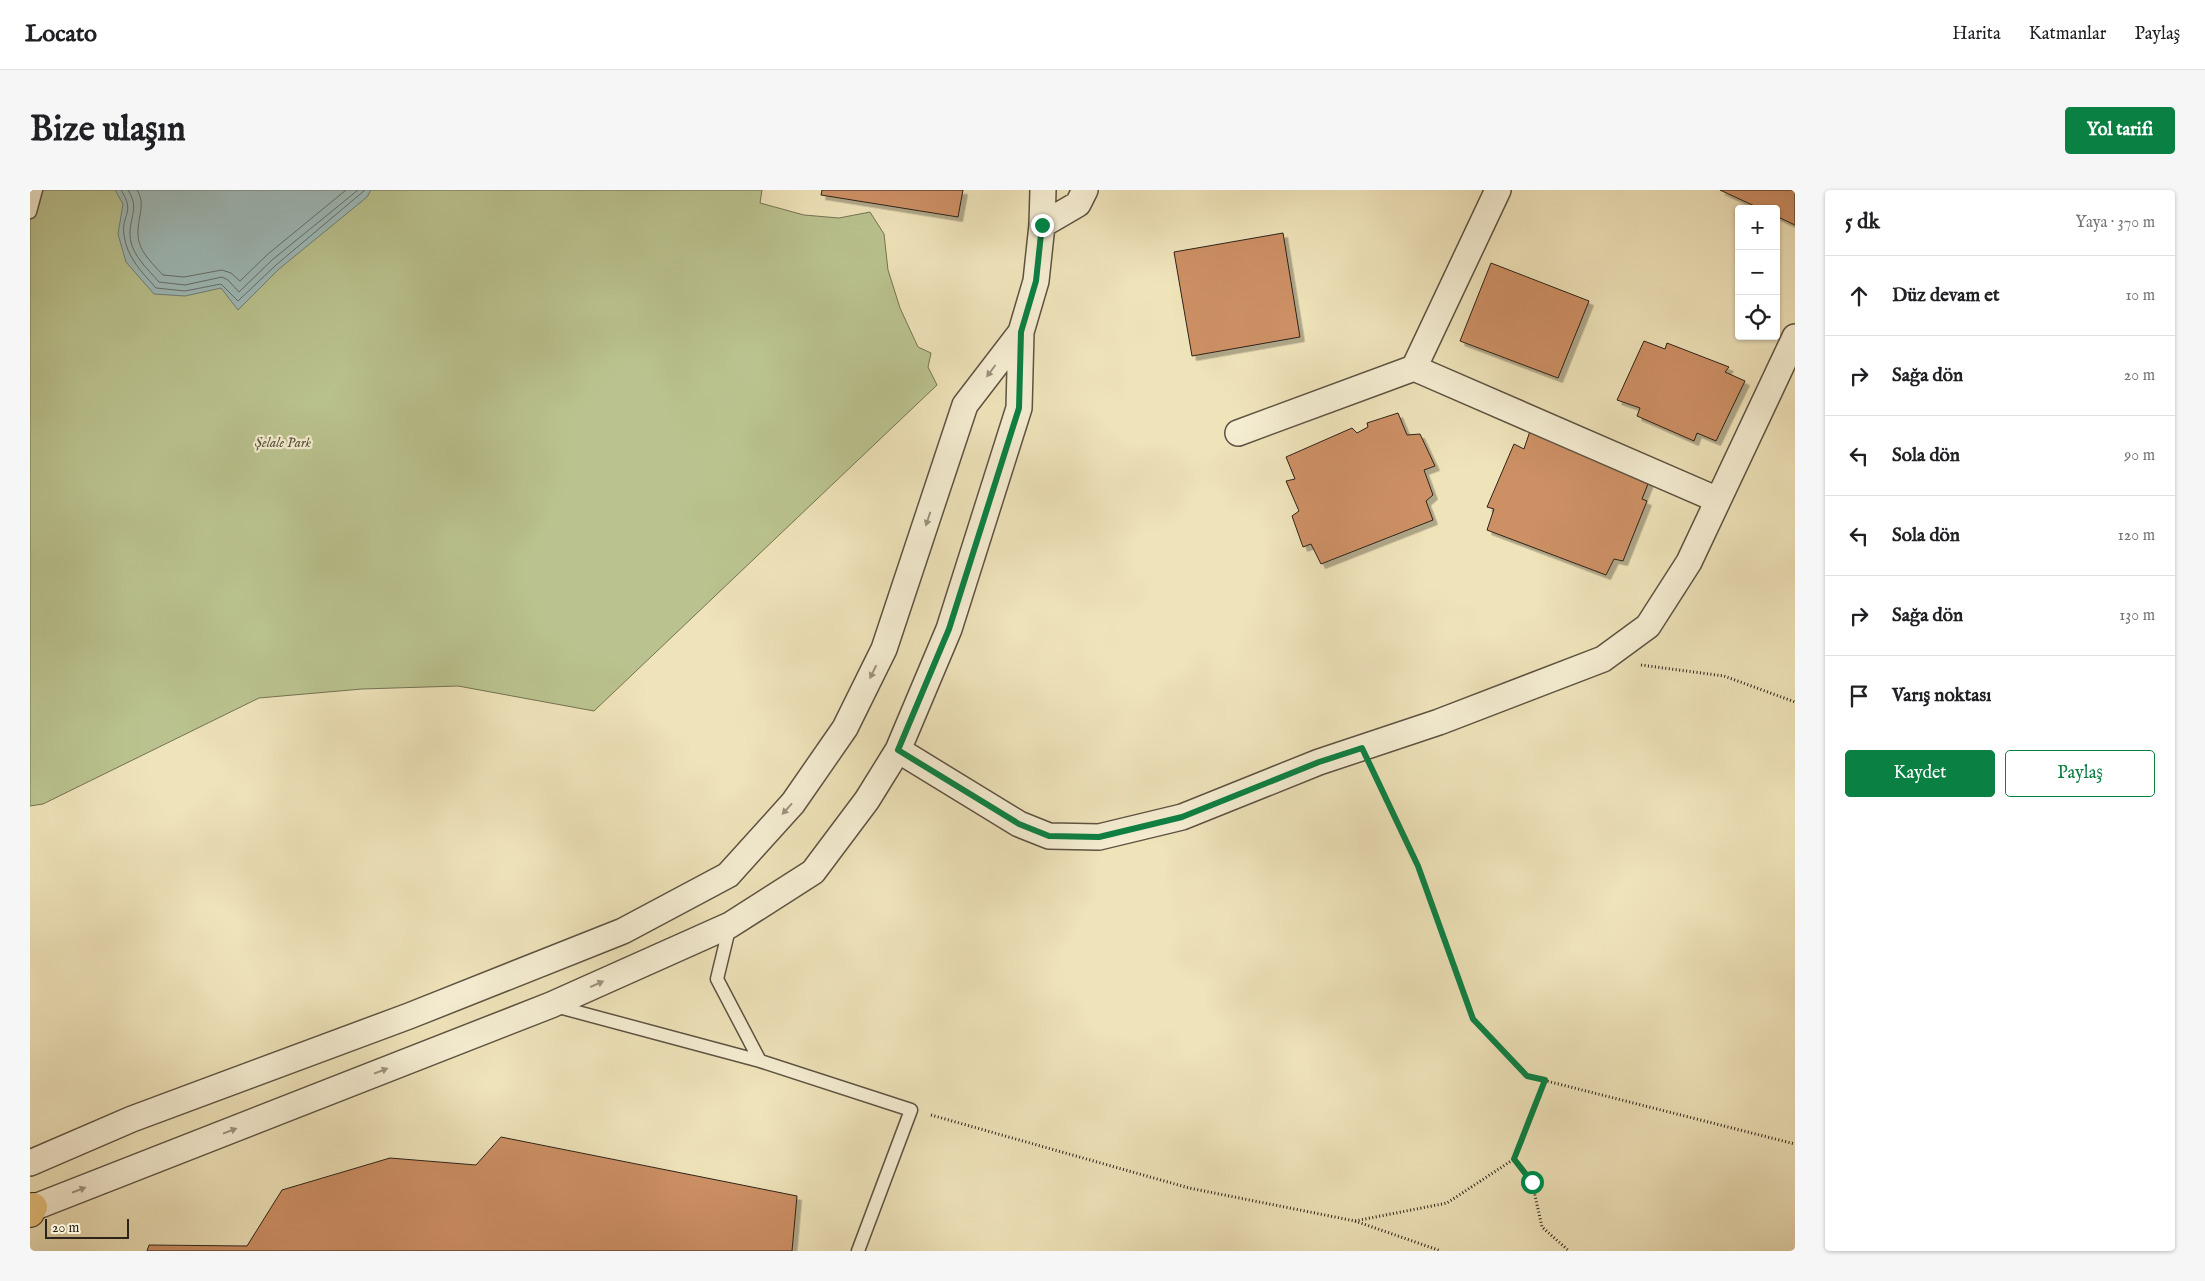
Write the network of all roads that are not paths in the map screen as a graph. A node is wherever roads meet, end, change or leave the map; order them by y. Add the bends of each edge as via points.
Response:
1 (36, 190) edge
2 (1043, 190) edge
3 (1084, 190) edge
4 (1498, 190) edge
5 (30, 212) edge
6 (1042, 225) junction
7 (1021, 332) junction
8 (1795, 337) edge
9 (1414, 368) junction
10 (1238, 433) dead end
11 (1718, 500) junction
12 (898, 750) junction
13 (730, 925) junction
14 (550, 1005) junction
15 (760, 1061) junction
16 (30, 1163) edge
17 (31, 1210) edge
18 (858, 1251) edge

1 - 5 lane
2 - 6 street
3 - 6 street via 1078,204
4 - 9 street
6 - 7 street via 1036,281
7 - 12 street via 1019,408 949,629
7 -> 16 street via 965,405 884,649 846,728 793,803 728,875 622,931 409,1016 132,1119
8 - 11 street
9 - 10 street
9 - 11 street
11 - 12 street via 1689,562 1648,626 1604,659 1439,722 1319,762 1182,817 1099,837 1049,836 1019,824
12 - 13 street via 867,800 813,872
14 -> 13 street
13 - 15 lane via 717,979
14 - 15 lane
17 -> 14 street
15 - 18 lane via 911,1110

